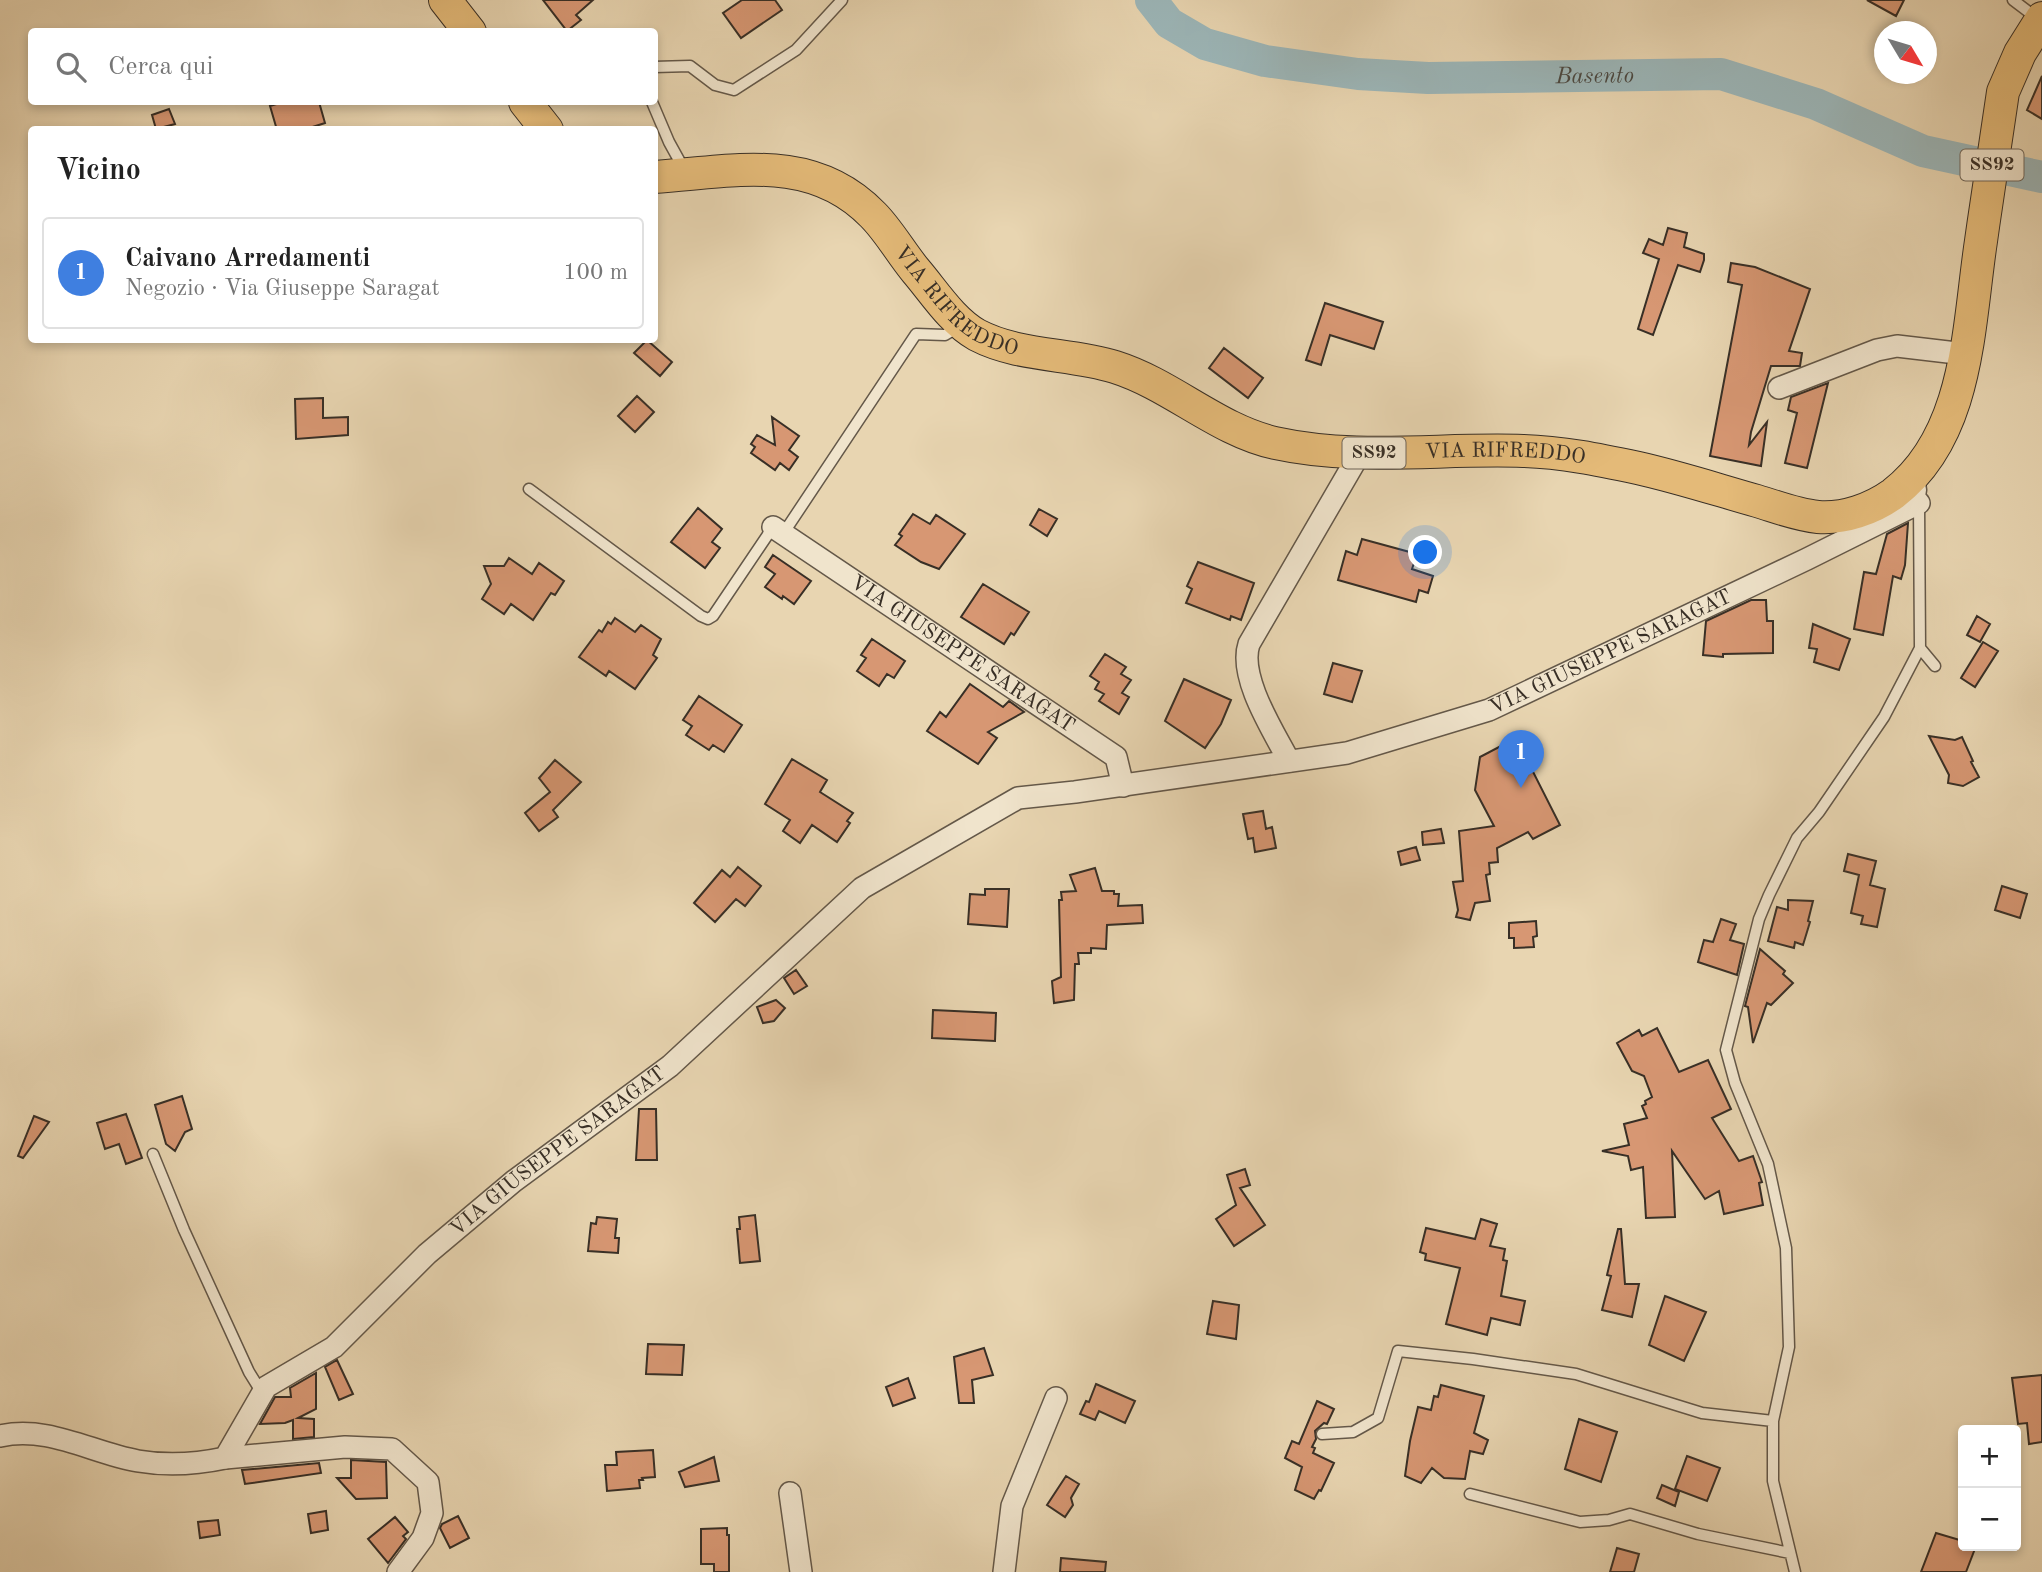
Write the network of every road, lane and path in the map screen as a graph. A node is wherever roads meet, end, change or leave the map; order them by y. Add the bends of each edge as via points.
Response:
1 (445, 0) edge
2 (842, 0) edge
3 (2013, 0) edge
4 (2041, 19) edge
5 (467, 28) edge
6 (658, 67) edge
7 (527, 105) edge
8 (653, 105) edge
9 (544, 126) edge
10 (687, 174) junction
11 (658, 177) edge
12 (962, 325) junction
13 (1965, 354) junction
14 (1779, 388) dead end
15 (1360, 453) junction
16 (1918, 470) junction
17 (529, 489) dead end
18 (1919, 503) junction
19 (778, 531) junction
20 (1920, 648) junction
21 (1935, 666) dead end
22 (1289, 761) junction
23 (1122, 786) junction
24 (153, 1154) dead end
25 (262, 1393) junction
26 (1056, 1398) dead end
27 (1773, 1421) junction
28 (1322, 1434) dead end
29 (0, 1436) edge
30 (225, 1458) junction
31 (790, 1493) dead end
32 (1470, 1494) dead end
33 (1790, 1553) junction
34 (398, 1572) edge
35 (801, 1572) edge
36 (1004, 1572) edge
37 (1795, 1572) edge

1 - 5 main road
2 - 6 lane via 796,50 734,90 715,85 690,66
3 - 4 lane
4 - 13 main road, VIA RIFREDDO / SS92 via 2003,92
7 - 9 main road
8 - 10 lane
10 - 11 main road, VIA RIFREDDO / SS92
10 - 12 main road, VIA RIFREDDO / SS92 via 788,170 849,195 874,216
12 - 15 main road, VIA RIFREDDO / SS92 via 1009,347 1116,368 1246,435 1318,451
12 - 19 lane via 945,335 916,334
13 - 14 street via 1897,346
13 - 16 main road, VIA RIFREDDO / SS92 via 1948,420
15 - 16 main road, VIA RIFREDDO / SS92 via 1525,451 1593,458 1820,517 1866,510
15 - 22 street via 1245,654 1248,677
16 - 18 lane
17 - 19 lane via 708,619
18 - 20 lane
18 - 22 street, VIA GIUSEPPE SARAGAT via 1489,709 1347,753
19 - 23 street, VIA GIUSEPPE SARAGAT via 1116,757
20 - 21 lane
20 - 27 lane via 1884,717 1797,838 1774,884 1759,919 1726,1050 1769,1164 1786,1248 1789,1347
22 - 23 street, VIA GIUSEPPE SARAGAT
23 - 25 street, VIA GIUSEPPE SARAGAT via 1018,798 862,888 670,1066 514,1181 427,1254 334,1347
24 - 25 lane
25 - 30 street, VIA GIUSEPPE SARAGAT
26 - 36 street via 1012,1506
27 - 28 lane via 1702,1413 1576,1374 1398,1352 1378,1418 1353,1432
27 - 33 lane via 1773,1481
29 - 30 street via 47,1435 139,1461 198,1464
30 - 34 street via 345,1447 392,1449 428,1482 432,1513 423,1538
31 - 35 street
32 - 33 lane via 1580,1522 1630,1514
33 - 37 lane

